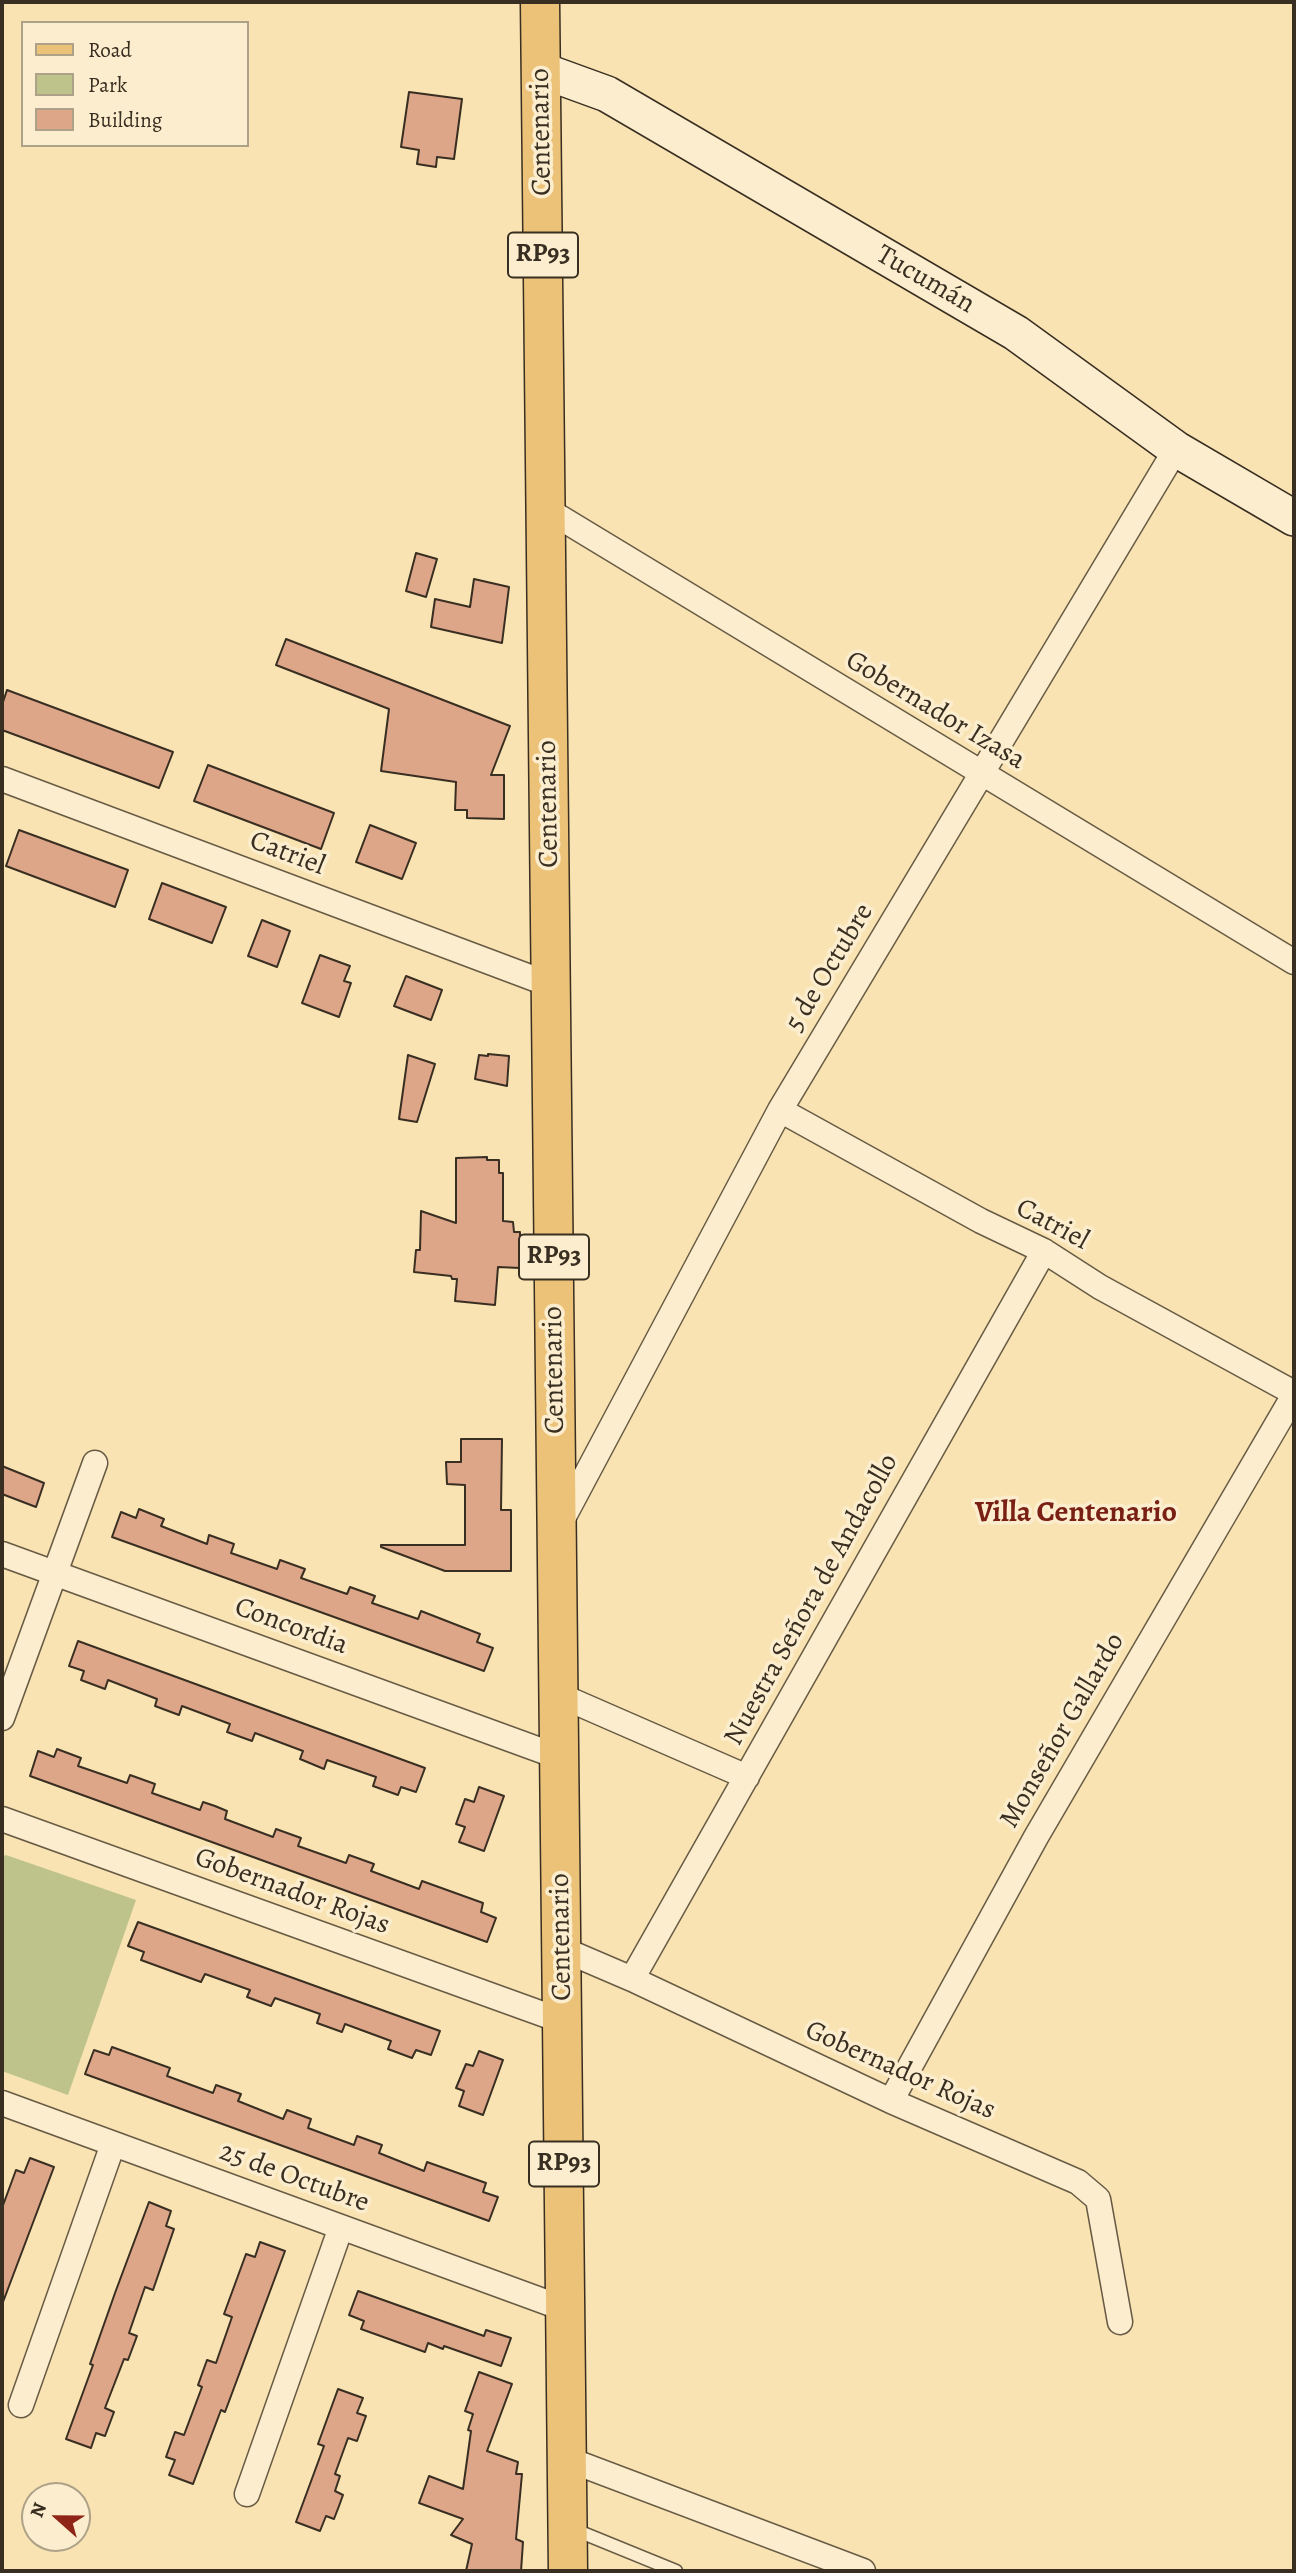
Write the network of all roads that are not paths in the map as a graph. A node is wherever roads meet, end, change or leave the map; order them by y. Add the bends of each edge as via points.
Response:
1 (540, 2) edge
2 (541, 70) junction
3 (1176, 449) junction
4 (546, 509) junction
5 (1294, 518) edge
6 (981, 774) junction
7 (2, 779) edge
8 (1294, 962) edge
9 (551, 985) junction
10 (780, 1110) junction
11 (1044, 1251) junction
12 (1294, 1394) edge
13 (94, 1463) dead end
14 (557, 1529) junction
15 (2, 1554) edge
16 (54, 1573) junction
17 (559, 1695) junction
18 (2, 1718) edge
19 (559, 1757) junction
20 (747, 1777) junction
21 (2, 1819) edge
22 (562, 1949) junction
23 (632, 1979) junction
24 (562, 2021) junction
25 (891, 2101) junction
26 (2, 2103) edge
27 (113, 2144) junction
28 (341, 2227) junction
29 (565, 2309) junction
30 (1120, 2322) dead end
31 (21, 2405) dead end
32 (567, 2459) junction
33 (247, 2494) dead end
34 (568, 2527) junction
35 (568, 2571) edge
36 (676, 2571) edge
37 (863, 2571) edge

1 - 2 main road, Centenario / RP93
2 - 3 main road, Tucumán via 607,94 1016,333
2 - 4 main road, Centenario / RP93
3 - 5 main road, Tucumán
3 - 6 street, 5 de Octubre
4 - 6 street, Gobernador Izasa
4 - 9 main road, Centenario / RP93
6 - 8 street, Gobernador Izasa
6 - 10 street, 5 de Octubre
7 - 9 street, Catriel
9 - 14 main road, Centenario / RP93
10 - 11 street, Catriel
10 - 14 street, 5 de Octubre
11 - 12 street, Catriel
11 - 20 street, Nuestra Señora de Andacollo
12 - 25 street, Monseñor Gallardo via 1036,1837
13 - 16 street
14 - 17 main road, Centenario / RP93
15 - 16 street, Concordia
16 - 18 street
16 - 19 street, Concordia
17 - 19 main road, Centenario / RP93
17 - 20 street
19 - 22 main road, Centenario / RP93
20 - 23 street, Nuestra Señora de Andacollo
21 - 24 street, Gobernador Rojas
22 - 23 street, Gobernador Rojas
22 - 24 main road, Centenario / RP93
23 - 25 street, Gobernador Rojas
24 - 29 main road, Centenario / RP93
25 - 30 street, Gobernador Rojas via 1078,2182 1098,2199
26 - 27 street, 25 de Octubre
27 - 28 street, 25 de Octubre
27 - 31 street
28 - 29 street, 25 de Octubre
28 - 33 street
29 - 32 main road, Centenario / RP93
32 - 34 main road, Centenario / RP93
32 - 37 street
34 - 35 main road, Centenario / RP93
34 - 36 lane

